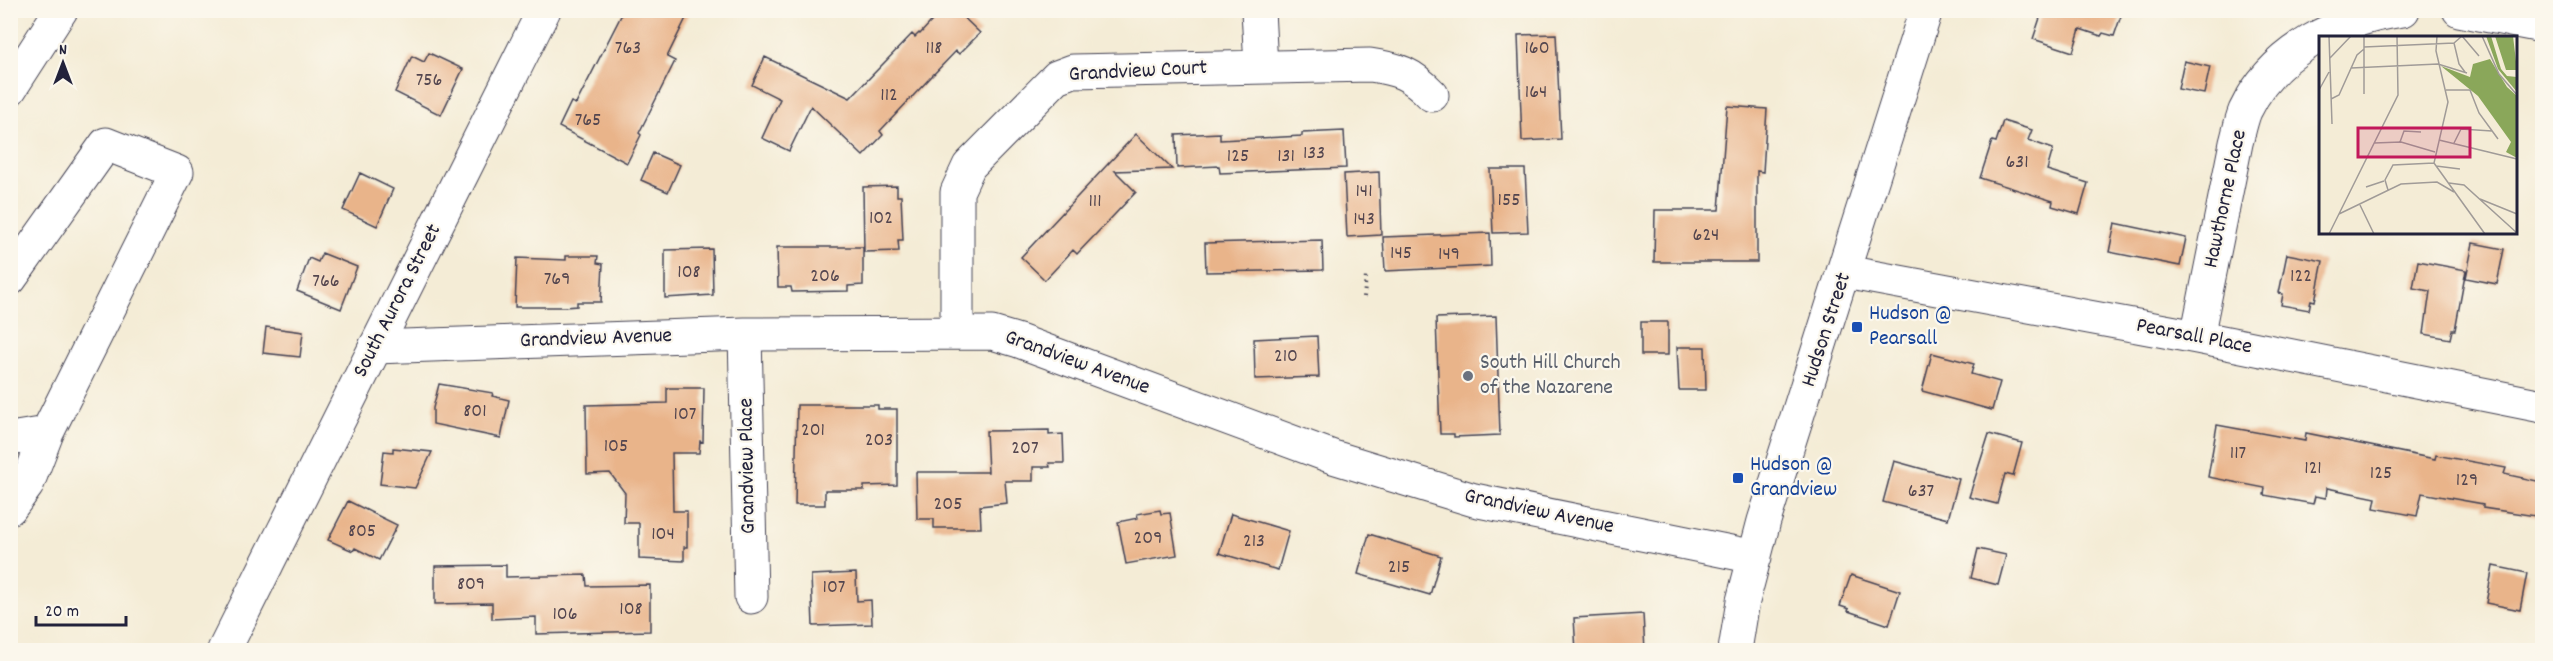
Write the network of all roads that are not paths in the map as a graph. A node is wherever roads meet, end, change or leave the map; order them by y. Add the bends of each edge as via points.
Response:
1 (61, 10) edge
2 (544, 10) edge
3 (1258, 10) edge
4 (1926, 10) edge
5 (2403, 10) edge
6 (2459, 10) edge
7 (2542, 26) edge
8 (2319, 36) edge
9 (2319, 36) edge
10 (1261, 67) junction
11 (10, 89) edge
12 (1432, 95) dead end
13 (1845, 272) junction
14 (10, 279) edge
15 (957, 333) junction
16 (745, 334) junction
17 (2198, 337) junction
18 (375, 346) junction
19 (2542, 406) edge
20 (47, 433) junction
21 (10, 439) edge
22 (10, 508) edge
23 (1755, 558) junction
24 (751, 597) dead end
25 (224, 651) edge
26 (1735, 651) edge

1 - 11 street
2 - 18 street, South Aurora Street
3 - 10 street
4 - 13 street, Hudson Street
5 - 9 street, Hawthorne Place via 2343,25
6 - 7 street
8 - 17 street, Hawthorne Place via 2288,56 2261,84 2245,112
10 - 12 street, Grandview Court via 1370,65 1395,69 1416,78
10 - 15 street, Grandview Court via 1073,71 1057,77 969,166 961,179 957,192
13 - 17 street, Pearsall Place
13 - 23 street, Hudson Street
14 - 20 street via 106,144 177,172
15 - 16 street, Grandview Avenue
15 - 23 street, Grandview Avenue via 992,333 1019,340 1333,457 1474,500
16 - 18 street, Grandview Avenue
16 - 24 street, Grandview Place
17 - 19 street, Pearsall Place
18 - 25 street, South Aurora Street
20 - 21 street
20 - 22 street via 27,485
23 - 26 street, Hudson Street

